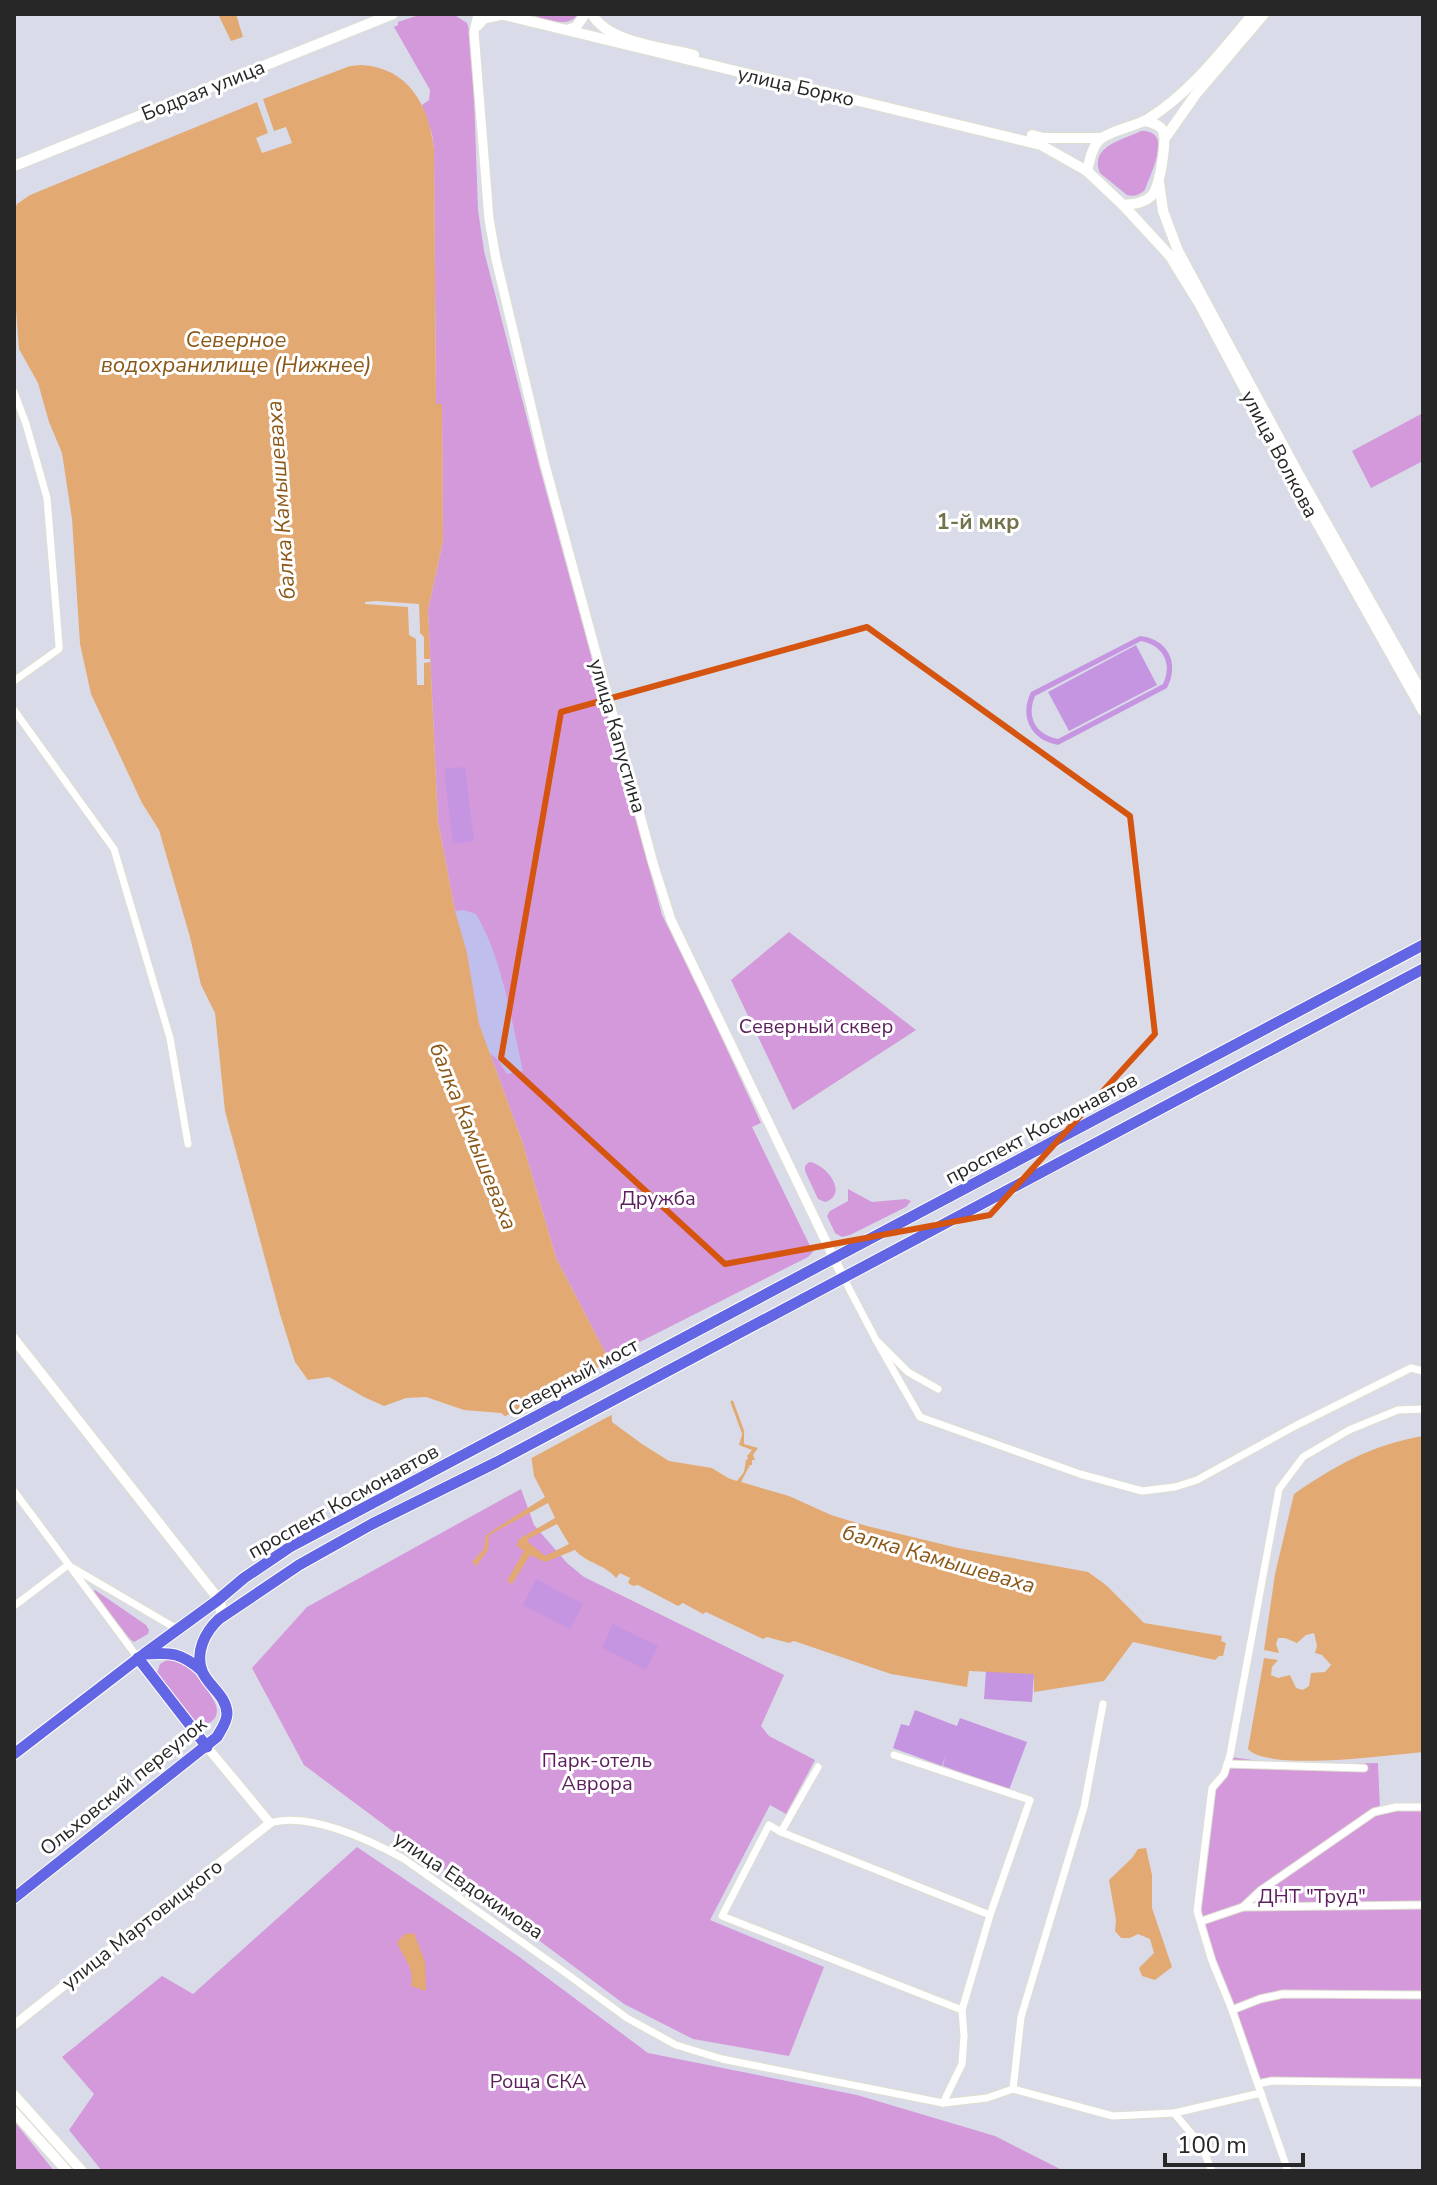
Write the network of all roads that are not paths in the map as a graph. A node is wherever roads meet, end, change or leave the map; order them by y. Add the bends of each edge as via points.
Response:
1 (393, 14) edge
2 (478, 14) edge
3 (501, 14) edge
4 (585, 14) edge
5 (592, 14) edge
6 (1253, 14) edge
7 (1264, 14) edge
8 (567, 30) junction
9 (474, 32) junction
10 (1144, 121) junction
11 (1102, 138) junction
12 (1165, 138) junction
13 (14, 166) edge
14 (1087, 171) junction
15 (1159, 182) junction
16 (1123, 205) junction
17 (14, 392) edge
18 (14, 681) edge
19 (1423, 695) edge
20 (14, 710) edge
21 (1423, 711) edge
22 (1423, 945) edge
23 (1423, 969) edge
24 (188, 1144) dead end
25 (834, 1259) junction
26 (843, 1277) junction
27 (14, 1339) edge
28 (876, 1340) junction
29 (676, 1342) joint
30 (686, 1361) joint
31 (1423, 1371) edge
32 (938, 1389) dead end
33 (1423, 1409) edge
34 (487, 1443) joint
35 (497, 1462) joint
36 (14, 1491) edge
37 (68, 1565) junction
38 (218, 1600) junction
39 (14, 1606) edge
40 (219, 1619) junction
41 (177, 1629) junction
42 (141, 1656) junction
43 (202, 1671) junction
44 (1103, 1704) dead end
45 (207, 1747) junction
46 (14, 1754) edge
47 (894, 1755) dead end
48 (1227, 1764) junction
49 (818, 1767) dead end
50 (1364, 1768) dead end
51 (1423, 1807) edge
52 (270, 1823) junction
53 (781, 1832) junction
54 (14, 1898) edge
55 (1423, 1905) edge
56 (1243, 1907) junction
57 (990, 1915) junction
58 (1202, 1921) junction
59 (1423, 1995) edge
60 (962, 2010) junction
61 (1232, 2010) junction
62 (14, 2025) edge
63 (1423, 2083) edge
64 (1258, 2084) junction
65 (1013, 2089) junction
66 (1261, 2093) junction
67 (14, 2095) edge
68 (943, 2103) junction
69 (14, 2112) edge
70 (1174, 2113) junction
71 (67, 2171) edge
72 (82, 2171) edge
73 (1212, 2171) edge
74 (1288, 2171) edge

1 - 13 main road, Бодрая улица
2 - 9 street, улица Капустина
3 - 8 main road, улица Борко
3 - 9 street via 484,19
4 - 8 main road
5 - 11 main road, улица Борко via 611,33 1043,138
6 - 10 main road via 1188,88
7 - 12 main road
8 - 14 main road, улица Борко via 1041,145
9 - 25 street, улица Капустина via 496,259 545,465 653,863 671,920
10 - 11 main road
10 - 12 main road via 1162,129
11 - 14 main road
12 - 15 main road
14 - 16 main road
15 - 16 main road via 1145,201
15 - 19 main road, улица Волкова via 1178,251
16 - 21 main road, улица Волкова via 1170,256 1199,303
17 - 18 street via 47,498 59,645
20 - 24 street via 114,849 170,1038
22 - 25 main road, проспект Космонавтов
23 - 26 main road, проспект Космонавтов
25 - 26 street, улица Капустина
25 - 29 main road, проспект Космонавтов
26 - 28 street, улица Капустина
26 - 30 main road, проспект Космонавтов
27 - 38 main road
28 - 31 street via 920,1417 1142,1491 1197,1480 1411,1368
28 - 32 street, улица Капустина via 908,1372
29 - 34 main road, Северный мост
30 - 35 main road, Северный мост
33 - 48 street via 1398,1410 1349,1430 1303,1457 1279,1489
34 - 38 main road, проспект Космонавтов via 290,1547
35 - 40 main road, проспект Космонавтов via 299,1565
36 - 37 street
37 - 39 street
37 - 41 street
37 - 42 street
38 - 40 main road
38 - 41 main road, проспект Космонавтов
40 - 43 main road via 203,1641
41 - 42 main road, проспект Космонавтов
42 - 43 main road via 177,1654
42 - 45 main road
42 - 46 main road, проспект Космонавтов
43 - 45 main road, Ольховский переулок via 227,1713
44 - 65 street via 1084,1807 1021,2017
45 - 52 street
45 - 54 main road, Ольховский переулок
47 - 57 street via 1030,1800
48 - 50 street
48 - 58 street via 1212,1788 1197,1911
49 - 53 street
51 - 56 street via 1374,1812
52 - 62 street, улица Мартовицкого
52 - 68 street, улица Евдокимова via 292,1818 326,1825 404,1859 627,2018 676,2045
53 - 57 street
53 - 60 street via 769,1825 722,1916
55 - 56 street
56 - 58 street
57 - 60 street
58 - 61 street
59 - 61 street via 1283,1994
60 - 68 street via 962,2064
61 - 64 street
63 - 64 street
64 - 66 street
65 - 68 street, улица Евдокимова
65 - 70 street via 1113,2116
66 - 70 street
66 - 74 street
67 - 72 main road
69 - 71 main road
70 - 73 street via 1201,2145

